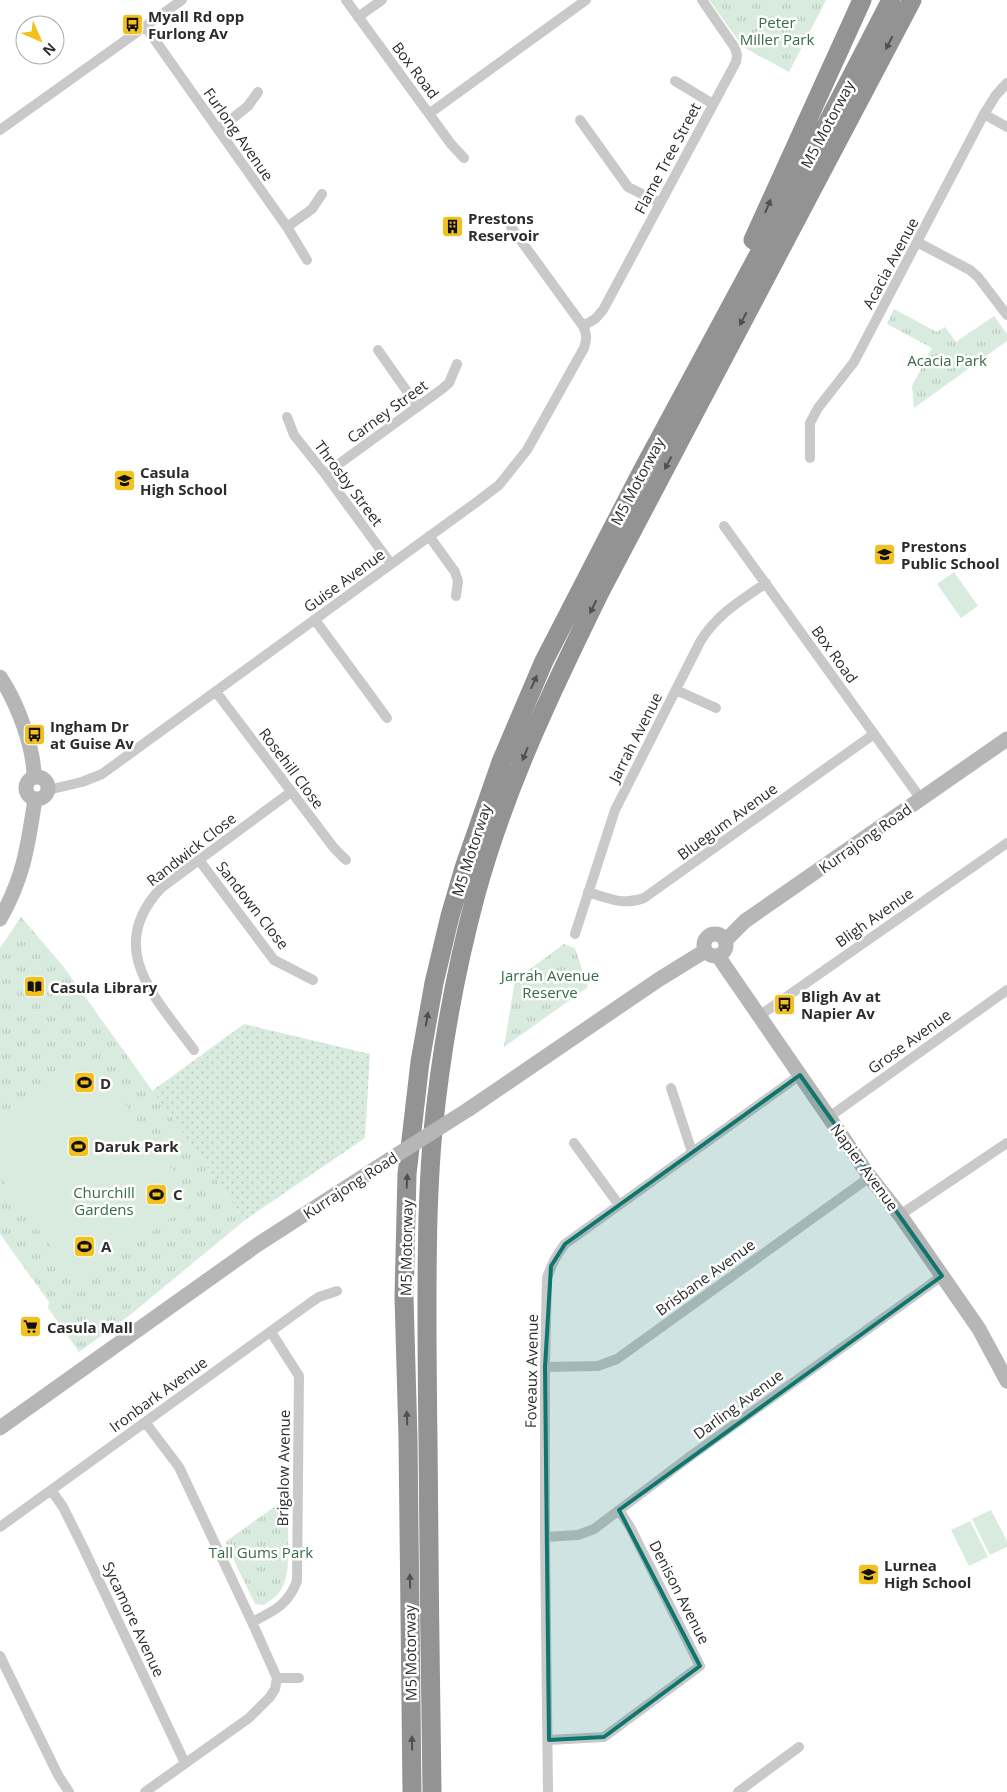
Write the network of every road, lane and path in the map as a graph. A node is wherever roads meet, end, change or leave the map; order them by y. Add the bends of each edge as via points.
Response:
1 (182, 0) edge
2 (346, 0) edge
3 (382, 0) edge
4 (586, 0) edge
5 (702, 0) edge
6 (860, 0) edge
7 (891, 0) edge
8 (912, 0) edge
9 (358, 17) junction
10 (145, 26) junction
11 (675, 81) dead end
12 (1007, 83) edge
13 (258, 92) dead end
14 (713, 104) junction
15 (430, 114) junction
16 (984, 114) junction
17 (580, 120) dead end
18 (1007, 127) edge
19 (0, 130) edge
20 (218, 130) junction
21 (464, 158) dead end
22 (322, 194) dead end
23 (660, 203) junction
24 (287, 227) junction
25 (511, 227) dead end
26 (918, 242) junction
27 (307, 260) dead end
28 (1007, 315) edge
29 (583, 326) junction
30 (378, 350) dead end
31 (457, 364) dead end
32 (418, 407) junction
33 (287, 417) dead end
34 (810, 458) dead end
35 (642, 471) junction
36 (325, 474) junction
37 (724, 526) dead end
38 (429, 536) junction
39 (391, 564) junction
40 (766, 583) junction
41 (456, 596) dead end
42 (315, 620) junction
43 (0, 677) edge
44 (676, 690) junction
45 (216, 692) junction
46 (716, 708) dead end
47 (386, 718) dead end
48 (874, 734) junction
49 (1007, 739) edge
50 (34, 777) junction
51 (48, 790) junction
52 (291, 792) junction
53 (35, 799) junction
54 (921, 799) junction
55 (1007, 842) edge
56 (199, 860) junction
57 (346, 860) dead end
58 (588, 892) junction
59 (0, 919) edge
60 (575, 934) dead end
61 (711, 954) junction
62 (313, 980) dead end
63 (1007, 990) edge
64 (759, 1016) junction
65 (194, 1050) dead end
66 (800, 1075) junction
67 (671, 1088) dead end
68 (829, 1117) junction
69 (574, 1143) dead end
70 (1007, 1143) edge
71 (692, 1152) junction
72 (870, 1177) junction
73 (619, 1205) junction
74 (900, 1215) junction
75 (942, 1276) junction
76 (337, 1291) dead end
77 (271, 1332) junction
78 (545, 1367) junction
79 (1007, 1381) edge
80 (145, 1422) junction
81 (0, 1428) edge
82 (51, 1490) junction
83 (619, 1510) junction
84 (0, 1527) edge
85 (545, 1537) junction
86 (252, 1622) junction
87 (0, 1656) edge
88 (277, 1678) junction
89 (299, 1678) dead end
90 (549, 1740) junction
91 (800, 1747) dead end
92 (185, 1763) junction
93 (740, 1791) edge
94 (69, 1792) edge
95 (145, 1792) edge
96 (412, 1792) edge
97 (432, 1792) edge
98 (548, 1792) edge

1 - 10 street
2 - 9 street, Box Road
3 - 9 street
4 - 15 street
5 - 14 street, Flame Tree Street via 737,55
35 -> 6 highway via 763,219
7 - 35 highway, M5 Motorway
8 -> 97 highway, M5 Motorway via 569,655 518,770 476,895 444,1046 430,1171 426,1282
9 - 15 street, Box Road
10 - 19 street
10 - 20 street, Furlong Avenue
11 - 14 street
12 - 16 street, Acacia Avenue
13 - 20 street via 248,106
14 - 23 street, Flame Tree Street
15 - 21 street, Box Road
16 - 18 street
16 - 26 street, Acacia Avenue
17 - 23 street via 628,187
20 - 24 street, Furlong Avenue
22 - 24 street via 312,209
23 - 29 street, Flame Tree Street via 603,310
24 - 27 street, Furlong Avenue
25 - 29 street
26 - 28 street via 978,276
26 - 34 street, Acacia Avenue via 854,362 810,423
29 - 38 street, Guise Avenue via 586,332 584,348 522,457 499,485
30 - 32 street
31 - 32 street, Carney Street via 449,383
32 - 36 street, Carney Street
33 - 36 street, Throsby Street via 294,435
96 -> 35 highway, M5 Motorway via 405,1243 407,1174 426,1027 450,916 500,762 544,661
36 - 39 street, Throsby Street
37 - 40 street, Box Road
38 - 39 street, Guise Avenue
38 - 41 street via 456,572
39 - 42 street, Guise Avenue
40 - 44 street, Jarrah Avenue via 713,624 700,642
40 - 48 street, Box Road
42 - 45 street, Guise Avenue
42 - 47 street
43 - 50 main road via 14,702 24,731
44 - 46 street
44 - 58 street, Jarrah Avenue via 614,810
45 - 51 street, Guise Avenue via 102,774
45 - 52 street, Rosehill Close
48 - 54 street, Box Road
48 - 58 street, Bluegum Avenue via 644,898 624,902
49 - 54 main road, Kurrajong Road
50 - 51 main road via 45,781
50 - 53 main road via 28,781 26,790
51 - 53 main road via 43,797
52 - 56 street, Randwick Close
52 - 57 street, Rosehill Close
53 - 59 main road via 24,865
54 - 61 main road, Kurrajong Road via 745,921 725,941 718,934 708,936 704,944
55 - 64 street, Bligh Avenue
56 - 62 street, Sandown Close via 274,960
56 - 65 street, Randwick Close via 161,888 145,906 136,943 136,957 146,983
58 - 60 street, Jarrah Avenue
61 - 64 main road, Napier Avenue
61 - 81 main road, Kurrajong Road, bridge via 658,980 257,1246
63 - 68 street, Grose Avenue
64 - 66 main road, Napier Avenue
66 - 68 main road, Napier Avenue
66 - 71 street, Foveaux Avenue
67 - 71 street
68 - 72 main road, Napier Avenue
69 - 73 street
70 - 74 street
71 - 73 street, Foveaux Avenue
72 - 74 main road, Napier Avenue
72 - 78 street, Brisbane Avenue via 617,1359 598,1366
73 - 78 street, Foveaux Avenue via 565,1244 556,1255 547,1278
74 - 75 main road, Napier Avenue
75 - 79 main road, Napier Avenue via 984,1336
75 - 83 street, Darling Avenue
76 - 77 street, Ironbark Avenue via 319,1297
77 - 80 street, Ironbark Avenue
77 - 86 street, Brigalow Avenue via 299,1376 297,1581 284,1603
78 - 85 street, Foveaux Avenue
80 - 82 street, Ironbark Avenue
80 - 86 street via 179,1467
82 - 84 street, Ironbark Avenue
82 - 92 street, Sycamore Avenue via 83,1547
83 - 85 street, Darling Avenue via 586,1533
83 - 90 street, Denison Avenue via 700,1666 604,1737
85 - 90 street, Foveaux Avenue
86 - 88 street
87 - 94 street
88 - 89 street
88 - 92 street via 275,1689 249,1718
90 - 98 street, Foveaux Avenue
91 - 93 street
92 - 95 street

